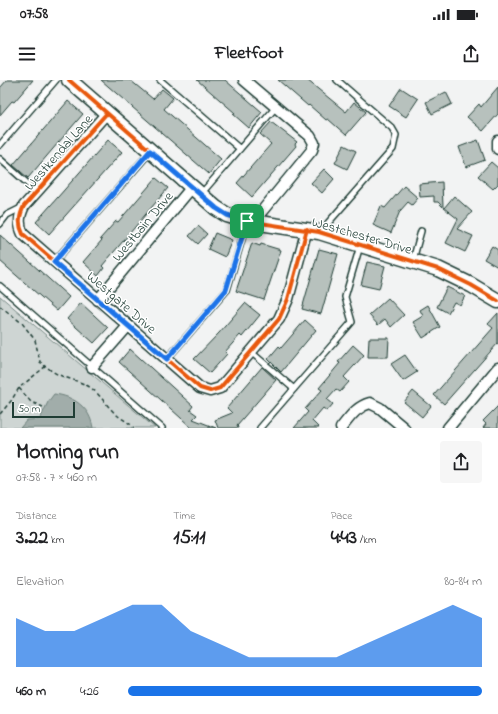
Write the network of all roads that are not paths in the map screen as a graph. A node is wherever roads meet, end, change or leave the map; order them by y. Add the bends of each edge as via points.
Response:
1 (56, 80) edge
2 (69, 80) edge
3 (160, 80) edge
4 (244, 80) edge
5 (337, 80) edge
6 (276, 107) junction
7 (107, 113) junction
8 (498, 141) edge
9 (0, 145) edge
10 (240, 149) junction
11 (498, 149) edge
12 (150, 151) junction
13 (0, 160) edge
14 (196, 191) junction
15 (37, 192) junction
16 (24, 206) junction
17 (250, 221) junction
18 (0, 224) edge
19 (20, 228) joint
20 (307, 229) junction
21 (421, 231) dead end
22 (323, 233) junction
23 (360, 245) junction
24 (413, 261) junction
25 (54, 262) junction
26 (0, 286) edge
27 (98, 300) junction
28 (498, 301) edge
29 (128, 326) junction
30 (251, 352) junction
31 (167, 359) junction
32 (92, 367) junction
33 (498, 368) edge
34 (294, 389) junction
35 (162, 428) edge
36 (260, 428) edge
37 (341, 428) edge
38 (404, 428) edge
39 (448, 428) edge

1 - 9 lane
2 - 7 street, Westchester Drive
3 - 10 lane
4 - 6 street
5 - 22 lane via 392,128 396,135 393,149 328,223
6 - 10 lane
6 - 17 street via 310,136 314,143 312,150
7 - 12 street, Westchester Drive
7 - 15 street, Westkendal Lane
8 - 11 street
10 - 14 lane
12 - 14 street, Westchester Drive
12 - 25 lane
13 - 15 lane
14 - 17 street, Westchester Drive via 227,215
14 - 27 street, Westbain Drive
15 - 16 street, Westkendal Lane
16 - 18 lane via 7,215
16 - 19 street, Westkendal Lane via 19,220
17 - 20 street, Westchester Drive
17 - 31 lane via 226,290
19 - 25 street, Westgate Drive via 23,234
20 - 22 street, Westchester Drive
20 - 30 street via 288,299 279,320
21 - 24 lane
22 - 23 street, Westchester Drive
23 - 24 street, Westchester Drive
23 - 34 lane via 345,297 352,322
24 - 28 street, Westchester Drive via 438,269
25 - 27 street, Westgate Drive
26 - 32 lane
27 - 29 street, Westgate Drive
29 - 31 street, Westgate Drive
29 - 32 street
30 - 31 street, Westgate Drive via 220,388 210,391 200,388
30 - 34 lane
32 - 35 lane
33 - 39 street
34 - 36 lane
37 - 38 street via 355,411 370,403

